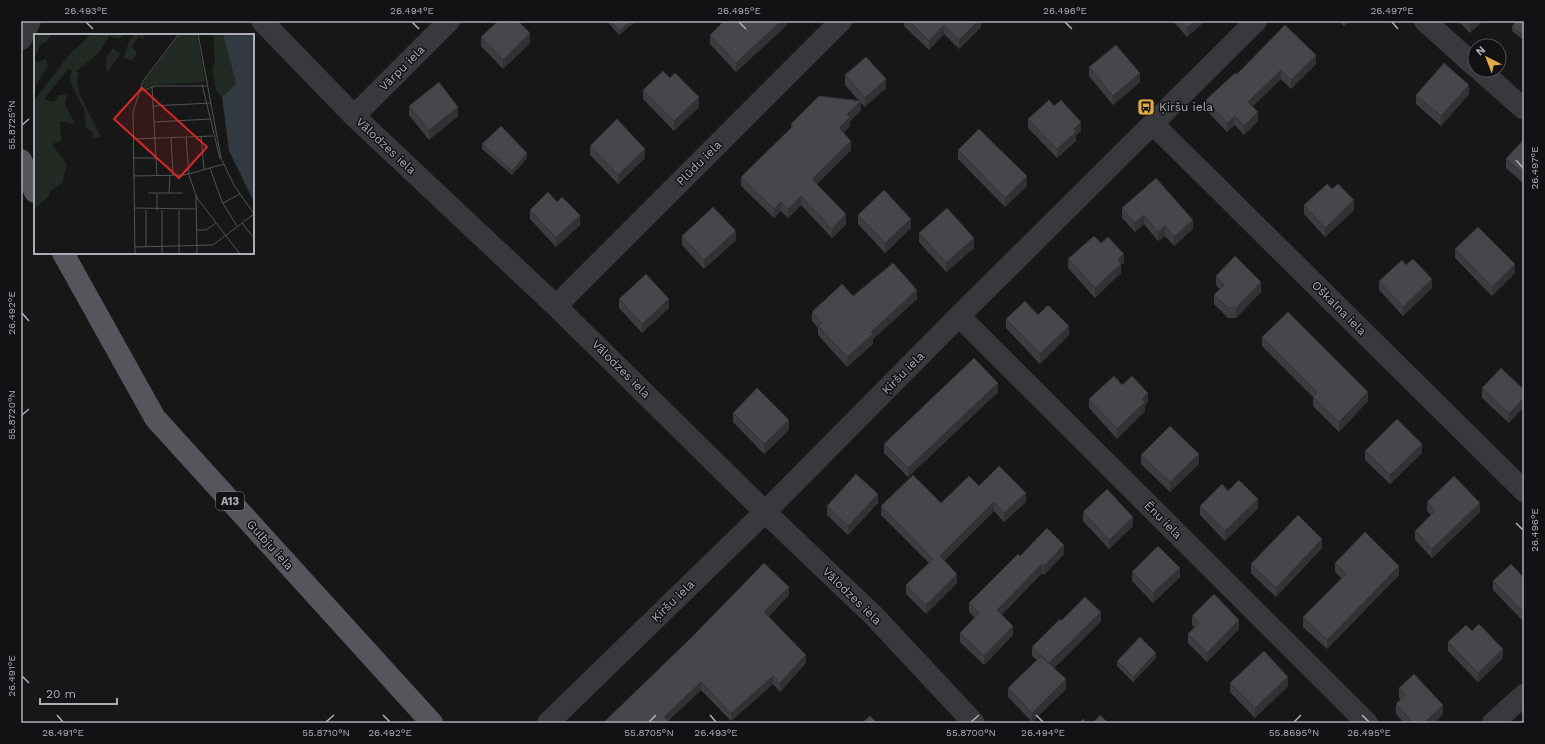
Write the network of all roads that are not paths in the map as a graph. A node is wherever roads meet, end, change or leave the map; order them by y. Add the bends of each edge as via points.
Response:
1 (30, 21) edge
2 (262, 21) edge
3 (450, 21) edge
4 (841, 21) edge
5 (1256, 21) edge
6 (1424, 21) edge
7 (21, 39) edge
8 (1467, 59) edge
9 (1489, 78) edge
10 (1524, 109) edge
11 (354, 116) junction
12 (1153, 124) junction
13 (21, 160) edge
14 (34, 190) edge
15 (64, 254) edge
16 (556, 306) junction
17 (959, 316) junction
18 (1524, 491) edge
19 (765, 512) junction
20 (1524, 695) edge
21 (432, 723) edge
22 (548, 723) edge
23 (974, 723) edge
24 (1367, 723) edge
25 (1494, 723) edge

1 - 7 street
2 - 11 street, Vālodzes iela
3 - 11 street, Vārpu iela
4 - 16 street, Plūdu iela
5 - 12 street, Ķiršu iela
6 - 8 street
9 - 10 street
11 - 16 street, Vālodzes iela
12 - 17 street, Ķiršu iela
12 - 18 street, Oškalna iela
13 - 14 main road
15 - 21 main road, Gulbju iela / A13 via 155,418
16 - 19 street, Vālodzes iela
17 - 19 street, Ķiršu iela
17 - 24 street, Ēnu iela
19 - 22 street, Ķiršu iela
19 - 23 street, Vālodzes iela via 874,616
20 - 25 street

